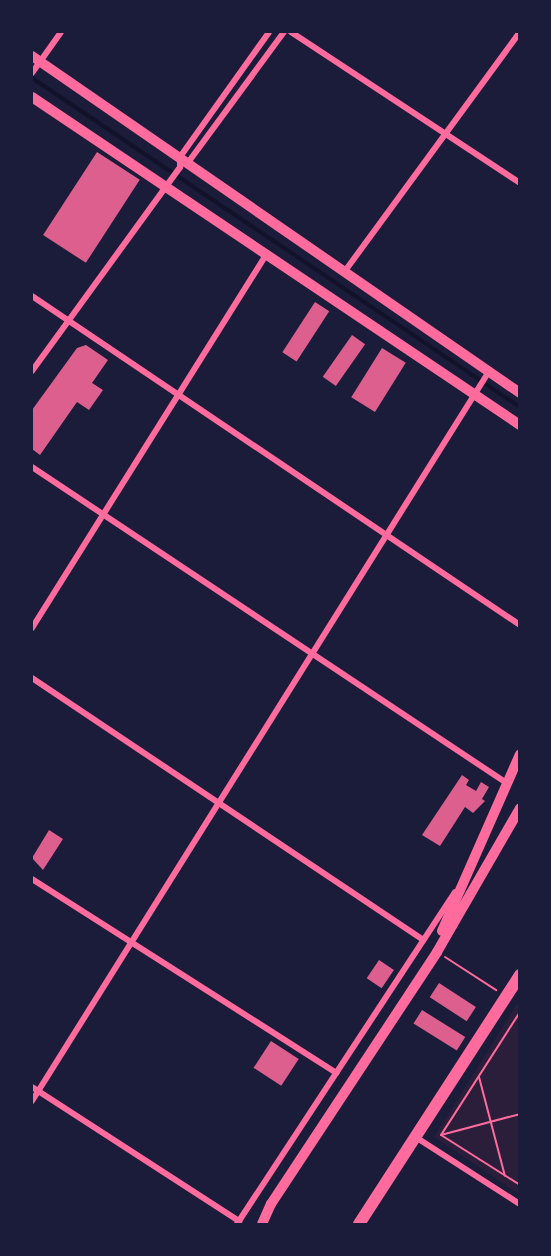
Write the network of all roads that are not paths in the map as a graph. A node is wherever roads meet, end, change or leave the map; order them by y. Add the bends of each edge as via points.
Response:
1 (61, 32) edge
2 (269, 32) edge
3 (284, 32) edge
4 (291, 32) edge
5 (519, 32) edge
6 (34, 65) edge
7 (32, 97) edge
8 (446, 133) junction
9 (183, 162) junction
10 (519, 183) edge
11 (167, 186) junction
12 (265, 257) junction
13 (345, 271) junction
14 (32, 296) edge
15 (69, 320) junction
16 (32, 371) edge
17 (487, 375) junction
18 (475, 391) junction
19 (519, 393) edge
20 (176, 394) junction
21 (519, 425) edge
22 (32, 467) edge
23 (103, 514) junction
24 (387, 534) junction
25 (519, 625) edge
26 (32, 628) edge
27 (314, 651) junction
28 (32, 678) edge
29 (519, 754) edge
30 (507, 784) junction
31 (219, 804) junction
32 (519, 808) edge
33 (473, 864) junction
34 (32, 879) edge
35 (424, 940) junction
36 (131, 943) junction
37 (519, 975) edge
38 (412, 990) junction
39 (336, 1073) junction
40 (35, 1089) edge
41 (32, 1101) edge
42 (417, 1138) junction
43 (519, 1204) edge
44 (238, 1223) edge
45 (262, 1224) edge
46 (359, 1224) edge

1 - 6 street
2 - 9 street
3 - 9 street
4 - 8 street
5 - 8 street
6 - 9 main road
7 - 11 main road
8 - 10 street
8 - 13 street
9 - 11 street
9 - 13 main road
11 - 12 main road
11 - 15 street
12 - 18 main road
12 - 20 street
13 - 17 main road
14 - 15 street
15 - 16 street
15 - 20 street
17 - 18 street
17 - 19 main road
18 - 21 main road
18 - 24 street
20 - 23 street
20 - 24 street
22 - 23 street
23 - 26 street
23 - 27 street
24 - 25 street
24 - 27 street
27 - 30 street
27 - 31 street
28 - 31 street
29 - 30 main road
30 - 33 main road
31 - 35 street
31 - 36 street
32 - 38 main road
33 - 35 street
33 - 38 main road
34 - 36 street
35 - 39 street
36 - 39 street
36 - 40 street
37 - 42 main road
38 - 45 main road
39 - 44 street
40 - 41 street
40 - 44 street
42 - 43 street
42 - 46 main road

